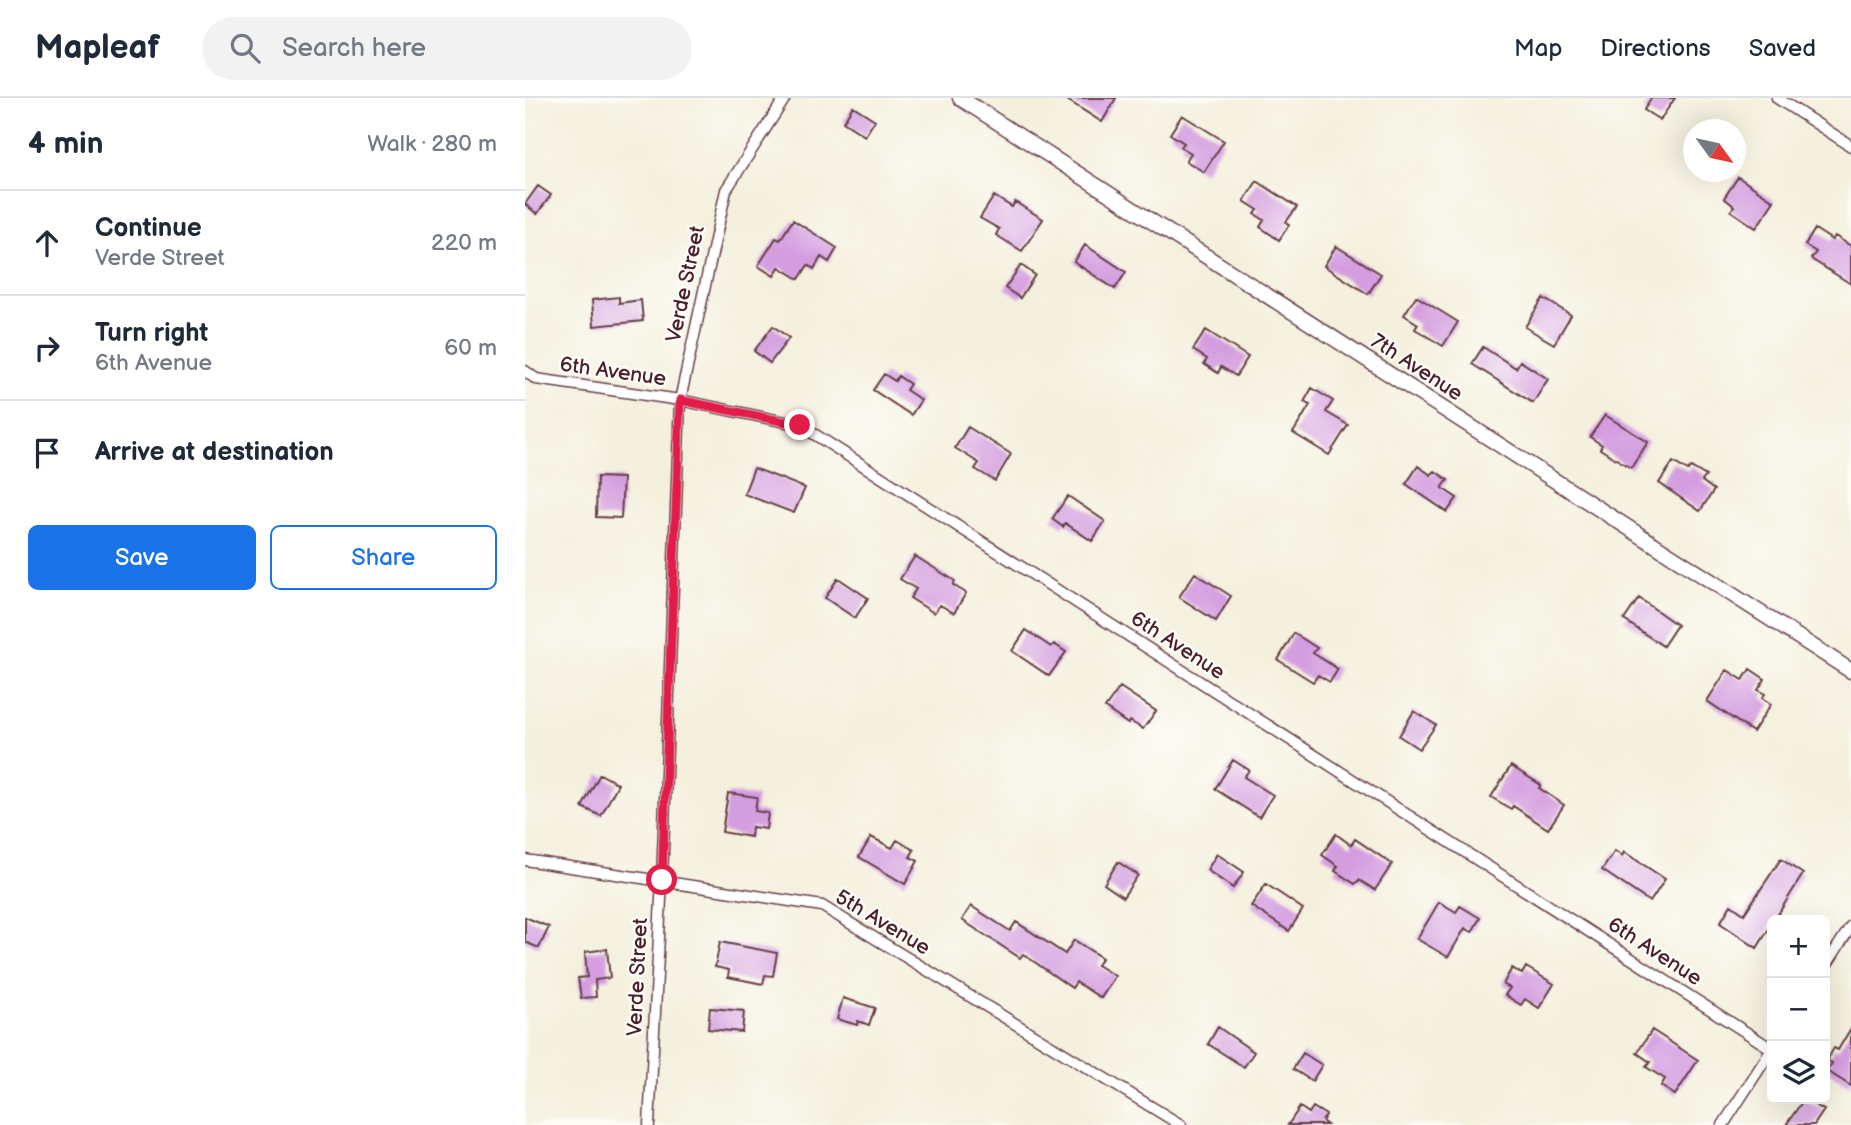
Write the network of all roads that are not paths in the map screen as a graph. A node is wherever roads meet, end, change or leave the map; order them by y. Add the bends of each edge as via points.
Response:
1 (785, 98) edge
2 (960, 98) edge
3 (1777, 98) edge
4 (1851, 145) edge
5 (525, 371) edge
6 (680, 400) junction
7 (1851, 671) edge
8 (525, 860) edge
9 (662, 880) junction
10 (1851, 926) edge
11 (1830, 959) edge
12 (1767, 1046) edge
13 (1767, 1057) edge
14 (649, 1125) edge
15 (1181, 1125) edge
16 (1723, 1125) edge

1 - 6 street, Verde Street via 726,190
2 - 7 street, 7th Avenue
3 - 4 street
5 - 6 street, 6th Avenue via 537,379
6 - 9 street, Verde Street
6 - 12 street, 6th Avenue via 800,425
8 - 9 street, 5th Avenue
9 - 14 street, Verde Street
9 - 15 street, 5th Avenue via 822,906
10 - 11 street
13 - 16 street

